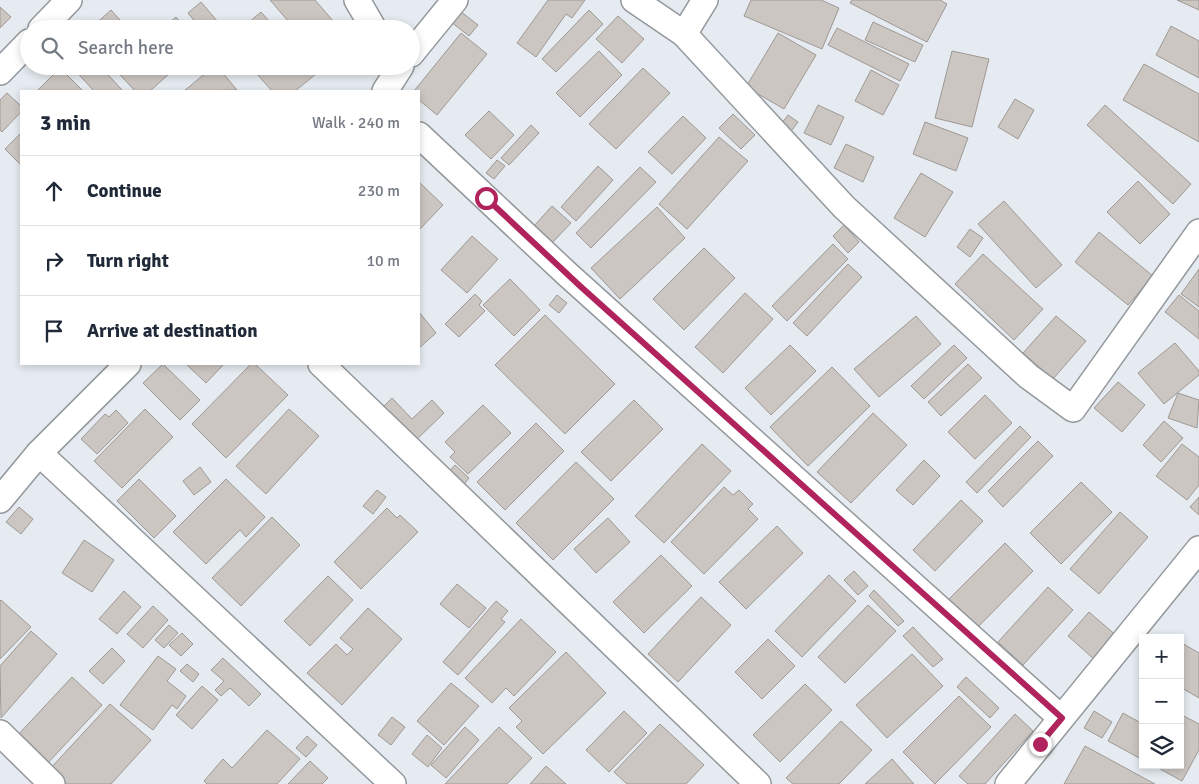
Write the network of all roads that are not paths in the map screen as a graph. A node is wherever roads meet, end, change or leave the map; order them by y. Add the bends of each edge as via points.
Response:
1 (69, 0) edge
2 (358, 0) edge
3 (455, 0) edge
4 (634, 0) edge
5 (705, 0) edge
6 (50, 20) edge
7 (369, 20) edge
8 (684, 34) junction
9 (420, 41) edge
10 (20, 51) edge
11 (0, 72) edge
12 (394, 75) edge
13 (386, 90) edge
14 (420, 136) edge
15 (1199, 232) edge
16 (127, 365) edge
17 (322, 365) edge
18 (39, 453) junction
19 (0, 500) edge
20 (1199, 549) edge
21 (1062, 718) junction
22 (0, 733) edge
23 (52, 784) edge
24 (394, 784) edge
25 (758, 784) edge
26 (1008, 784) edge

1 - 6 street
2 - 7 street
3 - 9 street
4 - 8 street
5 - 8 street
8 - 15 street via 844,208 1028,376 1073,409
10 - 11 street
12 - 13 street
14 - 21 street via 566,273
16 - 18 street
17 - 25 street
18 - 19 street
18 - 24 street
20 - 21 street
21 - 26 street
22 - 23 street

